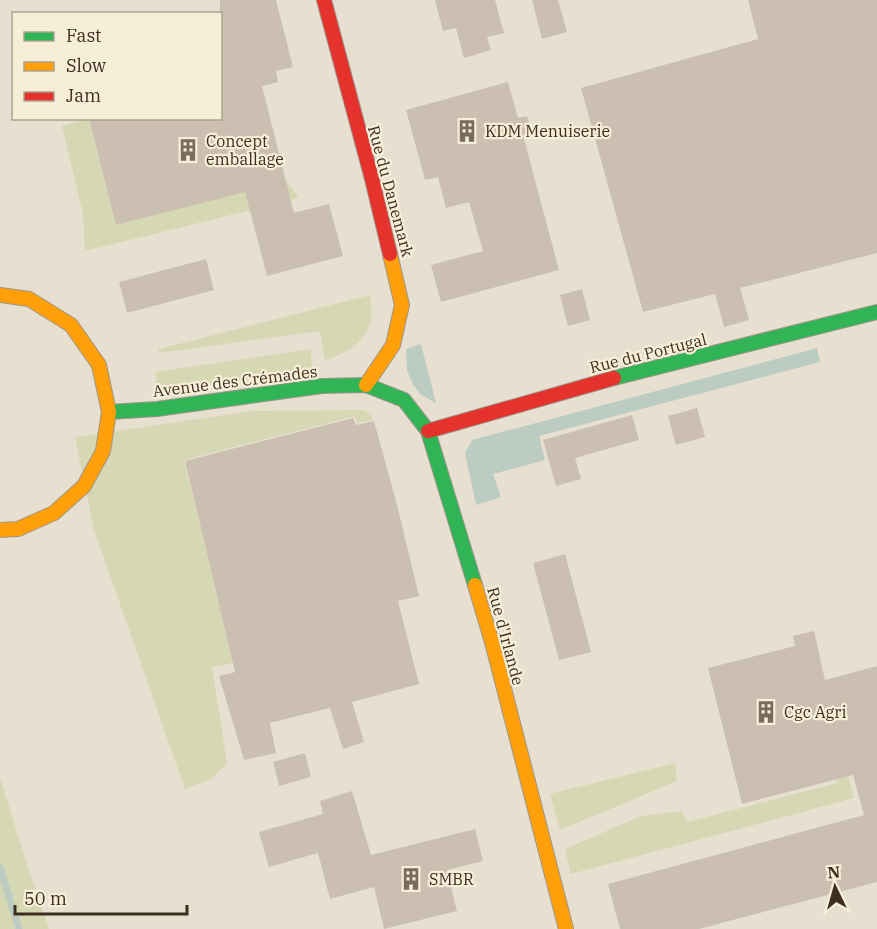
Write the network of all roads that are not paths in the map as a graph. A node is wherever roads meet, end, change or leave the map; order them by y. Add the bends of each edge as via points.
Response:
1 (324, 0) edge
2 (0, 295) edge
3 (877, 312) edge
4 (366, 385) junction
5 (109, 412) junction
6 (428, 431) junction
7 (0, 530) edge
8 (566, 929) edge

1 - 4 street, Rue du Danemark via 402,305 393,345
2 - 5 street via 29,299 71,325 99,364
3 - 6 street, Rue du Portugal via 614,378
4 - 5 street, Avenue des Crémades via 322,386
4 - 6 street, Rue d'Irlande via 404,400
5 - 7 street via 103,452 84,486 54,513 18,529
6 - 8 street, Rue d'Irlande via 492,642

